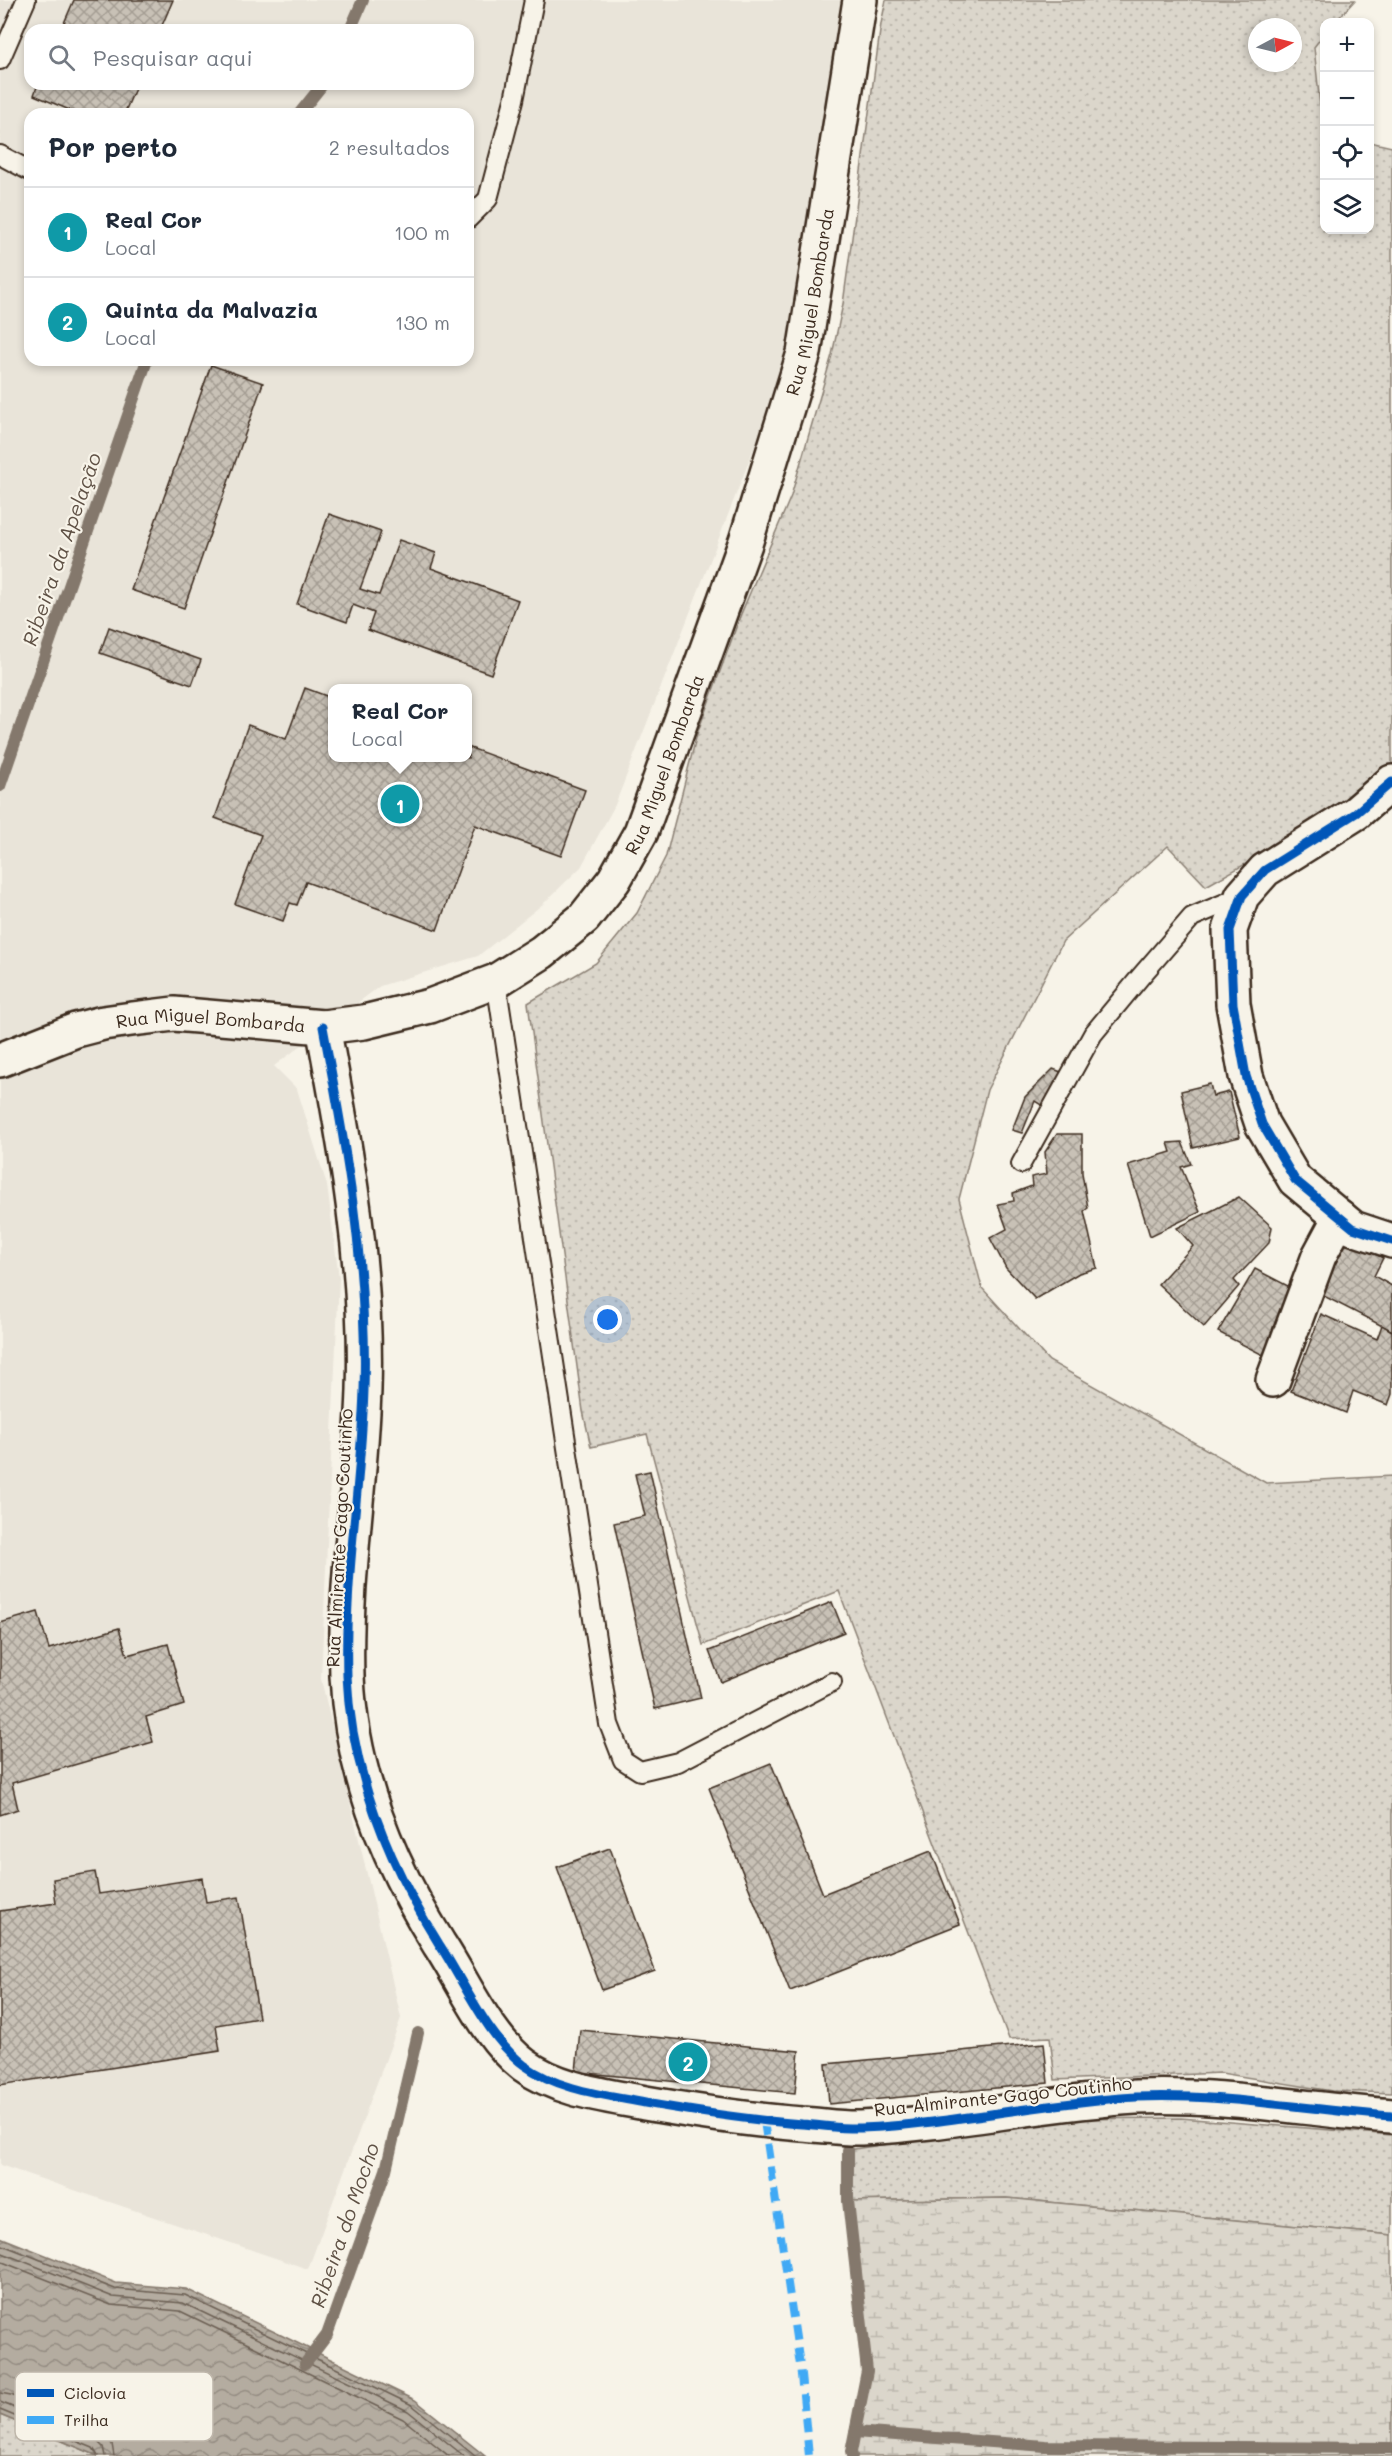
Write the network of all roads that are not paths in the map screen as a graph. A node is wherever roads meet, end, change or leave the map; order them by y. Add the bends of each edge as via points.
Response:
1 (26, 0) edge
2 (534, 0) edge
3 (860, 0) edge
4 (0, 60) edge
5 (0, 155) edge
6 (24, 168) edge
7 (474, 213) edge
8 (1392, 783) edge
9 (1242, 896) junction
10 (496, 981) junction
11 (323, 1027) junction
12 (0, 1060) edge
13 (1021, 1164) dead end
14 (1340, 1217) junction
15 (1392, 1241) edge
16 (1273, 1380) dead end
17 (832, 1682) dead end
18 (1392, 2116) edge

1 - 4 lane
2 - 7 lane via 514,100 488,199
3 - 10 street, Rua Miguel Bombarda via 804,353 746,541 641,832 614,880 584,918 542,952
5 - 6 lane
8 - 9 street via 1356,813 1265,870
9 - 13 lane via 1192,917 1093,1034
9 - 14 street via 1230,930 1233,1004 1246,1076 1262,1124 1295,1180
10 - 11 street, Rua Miguel Bombarda via 430,1006
10 - 17 lane via 609,1724 623,1760 640,1772 678,1762
11 - 12 street, Rua Miguel Bombarda via 174,1014 132,1018 76,1030
11 - 18 street, Rua Almirante Gago Coutinho via 351,1188 365,1327 361,1444 349,1591 347,1672 354,1738 364,1781 406,1887 473,2001 508,2051 540,2075 587,2092 764,2121 855,2128 936,2122 1133,2097 1191,2097
14 - 15 street via 1353,1228
14 - 16 street via 1319,1256

